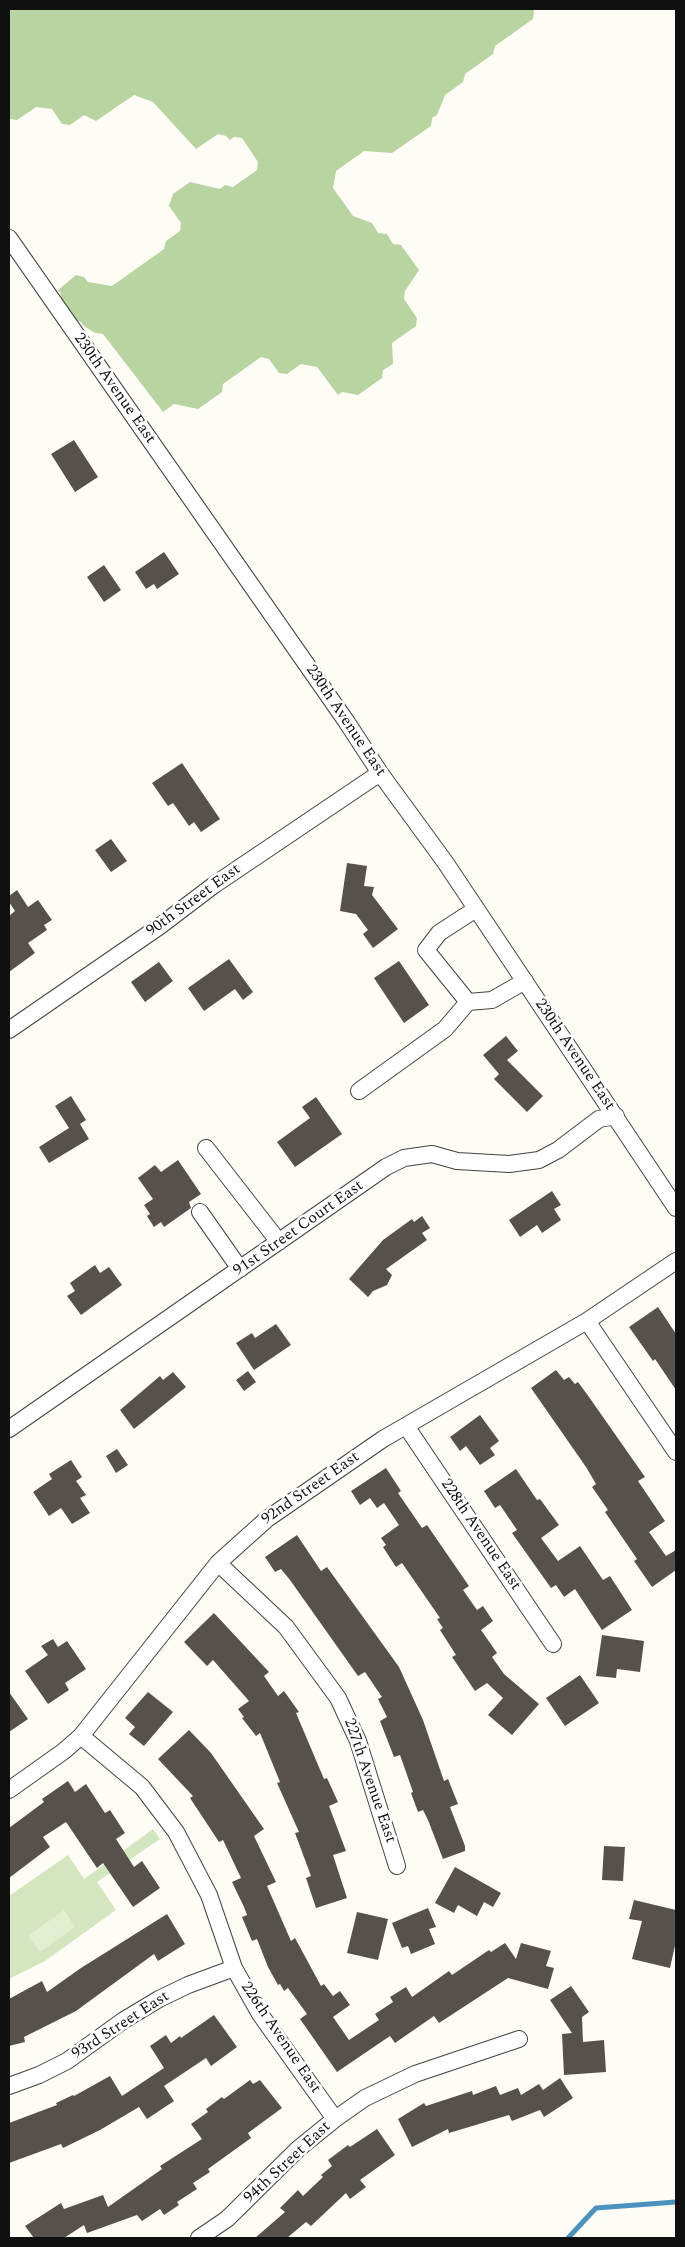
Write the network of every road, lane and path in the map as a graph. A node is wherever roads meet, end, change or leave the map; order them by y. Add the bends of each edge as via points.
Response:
1 (9, 238) edge
2 (380, 774) junction
3 (476, 909) junction
4 (524, 981) junction
5 (468, 1002) junction
6 (9, 1030) edge
7 (359, 1091) dead end
8 (616, 1116) junction
9 (206, 1148) dead end
10 (676, 1208) edge
11 (200, 1212) dead end
12 (279, 1242) junction
13 (676, 1261) edge
14 (240, 1269) junction
15 (587, 1321) junction
16 (406, 1426) junction
17 (9, 1429) edge
18 (676, 1452) edge
19 (218, 1563) junction
20 (554, 1644) dead end
21 (81, 1736) junction
22 (9, 1790) edge
23 (397, 1866) dead end
24 (234, 1968) junction
25 (519, 2039) dead end
26 (9, 2086) edge
27 (335, 2118) junction
28 (200, 2238) edge

1 - 2 street, 230th Avenue East
2 - 3 street, 230th Avenue East
2 - 6 street, 90th Street East via 214,885
3 - 4 street, 230th Avenue East
3 - 5 street via 439,933 426,950
4 - 5 street via 492,1000
4 - 8 street, 230th Avenue East
5 - 7 street via 445,1029
8 - 10 street, 230th Avenue East
8 - 12 street, 91st Street Court East via 599,1119 539,1160 508,1164 457,1161 432,1154 404,1158 386,1167
9 - 12 street
11 - 14 street
12 - 14 street, 91st Street Court East
13 - 15 street, 92nd Street East
14 - 17 street, 91st Street Court East
15 - 16 street, 92nd Street East
15 - 18 street
16 - 19 street, 92nd Street East via 267,1519
16 - 20 street, 228th Avenue East
19 - 21 street, 92nd Street East
19 - 23 street, 227th Avenue East via 286,1627 338,1698 358,1741
21 - 22 street, 92nd Street East
21 - 24 street, 226th Avenue East via 142,1786 176,1832 209,1895
24 - 26 street, 93rd Street East via 159,1999 67,2061 39,2076
24 - 27 street, 226th Avenue East via 260,2014
25 - 27 street, 94th Street East via 415,2074 365,2098
27 - 28 street, 94th Street East via 270,2175 227,2219

